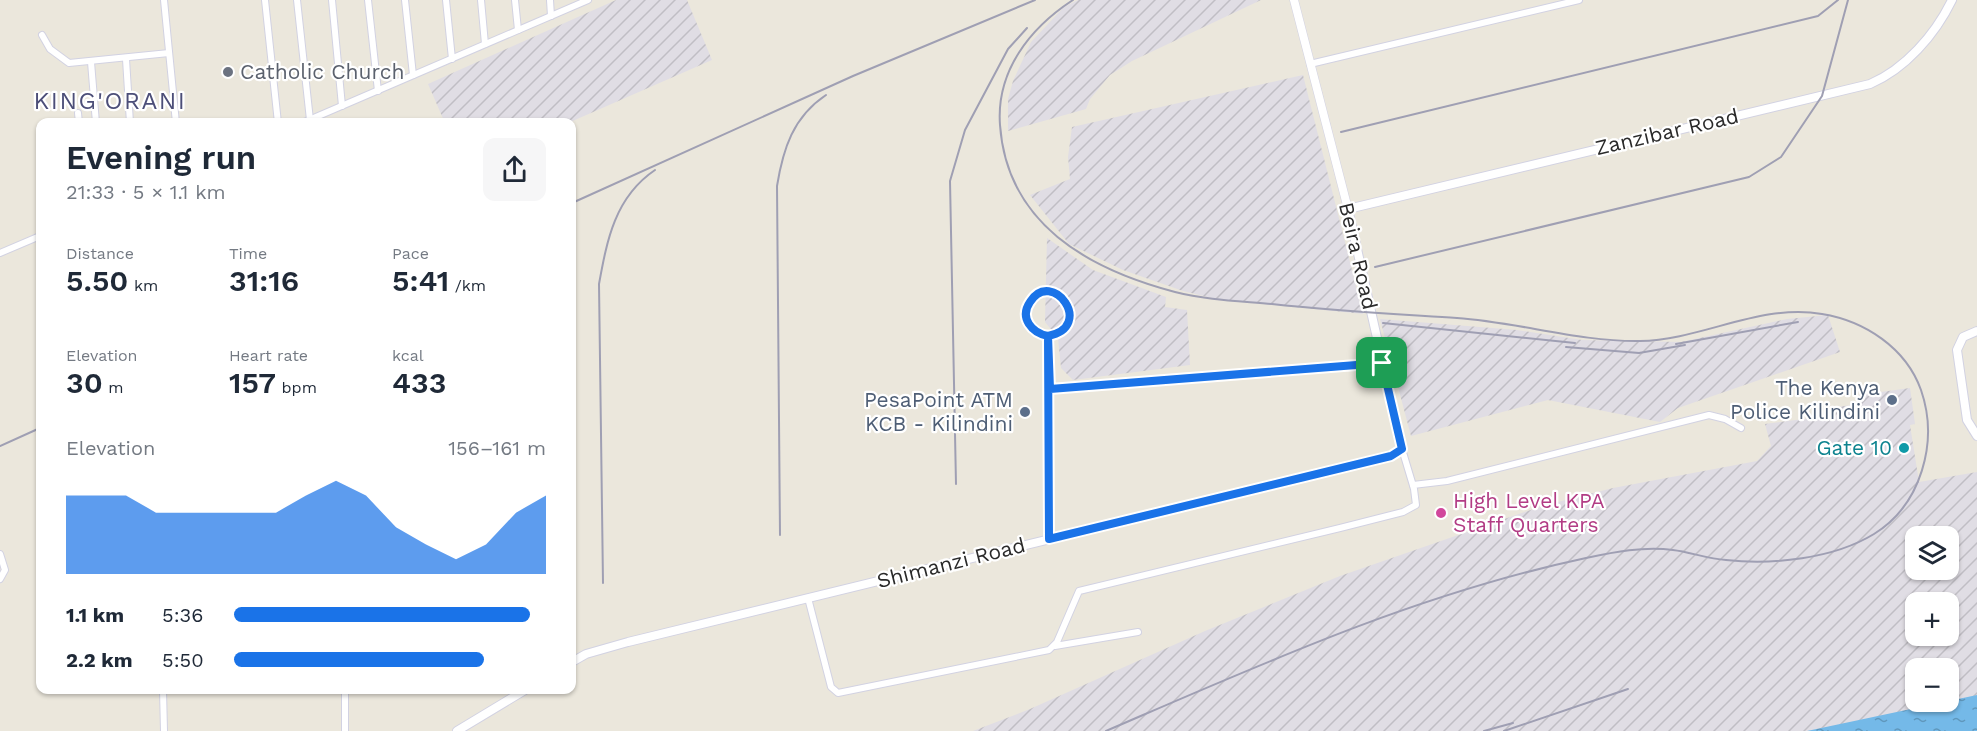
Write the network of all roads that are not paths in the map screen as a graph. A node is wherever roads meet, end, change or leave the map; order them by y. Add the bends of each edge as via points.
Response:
1 (164, 0) edge
2 (265, 0) edge
3 (297, 0) edge
4 (332, 0) edge
5 (368, 0) edge
6 (405, 0) edge
7 (446, 0) edge
8 (481, 0) edge
9 (515, 0) edge
10 (550, 0) edge
11 (588, 0) edge
12 (1294, 0) edge
13 (1579, 0) edge
14 (1952, 0) edge
15 (551, 16) junction
16 (518, 30) junction
17 (42, 36) dead end
18 (485, 44) junction
19 (169, 53) junction
20 (126, 59) junction
21 (452, 59) junction
22 (91, 62) junction
23 (1310, 64) junction
24 (413, 75) junction
25 (378, 90) junction
26 (342, 106) junction
27 (78, 114) dead end
28 (78, 118) edge
29 (96, 118) edge
30 (130, 118) edge
31 (176, 118) edge
32 (277, 118) edge
33 (310, 118) edge
34 (315, 118) edge
35 (1348, 209) junction
36 (36, 238) edge
37 (0, 254) edge
38 (1977, 331) edge
39 (1048, 336) junction
40 (1382, 363) junction
41 (1050, 389) junction
42 (1740, 428) dead end
43 (1977, 436) edge
44 (1402, 449) junction
45 (1413, 485) junction
46 (1049, 539) junction
47 (0, 554) edge
48 (0, 579) edge
49 (808, 598) junction
50 (1138, 632) dead end
51 (1055, 646) junction
52 (576, 660) edge
53 (163, 694) edge
54 (345, 694) edge
55 (518, 694) edge
56 (164, 731) edge
57 (345, 731) edge
58 (457, 731) edge

1 - 19 street
2 - 32 street
3 - 33 street
4 - 26 street
5 - 25 street
6 - 24 street
7 - 21 street
8 - 18 street
9 - 16 street
10 - 15 street
11 - 15 street
12 - 23 street, Beira Road
13 - 23 street
14 - 35 main road, Zanzibar Road via 1938,24 1905,62 1870,84
15 - 16 street
16 - 18 street
17 - 22 street via 50,50 69,63
18 - 21 street
19 - 20 street
19 - 31 street
20 - 22 street
20 - 30 street
21 - 24 street
22 - 29 street
23 - 35 street, Beira Road
24 - 25 street
25 - 26 street
26 - 34 street
27 - 28 street
35 - 40 main road, Beira Road
36 - 37 street
38 - 43 main road via 1963,337 1956,350 1967,420
39 - 39 street via 1034,331 1026,312 1037,294 1051,292 1064,298 1070,312 1062,331
39 - 41 street
40 - 41 street
40 - 44 main road, Beira Road
41 - 46 street
42 - 45 street via 1709,415 1447,481
44 - 45 street
44 - 46 main road, Shimanzi Road via 1391,456
45 - 51 street via 1416,505 1403,512 1079,591
46 - 49 main road, Shimanzi Road
47 - 48 street via 5,570
49 - 51 street via 831,687 838,693
49 - 52 main road, Shimanzi Road via 628,642
50 - 51 street
53 - 56 street
54 - 57 street
55 - 58 main road

